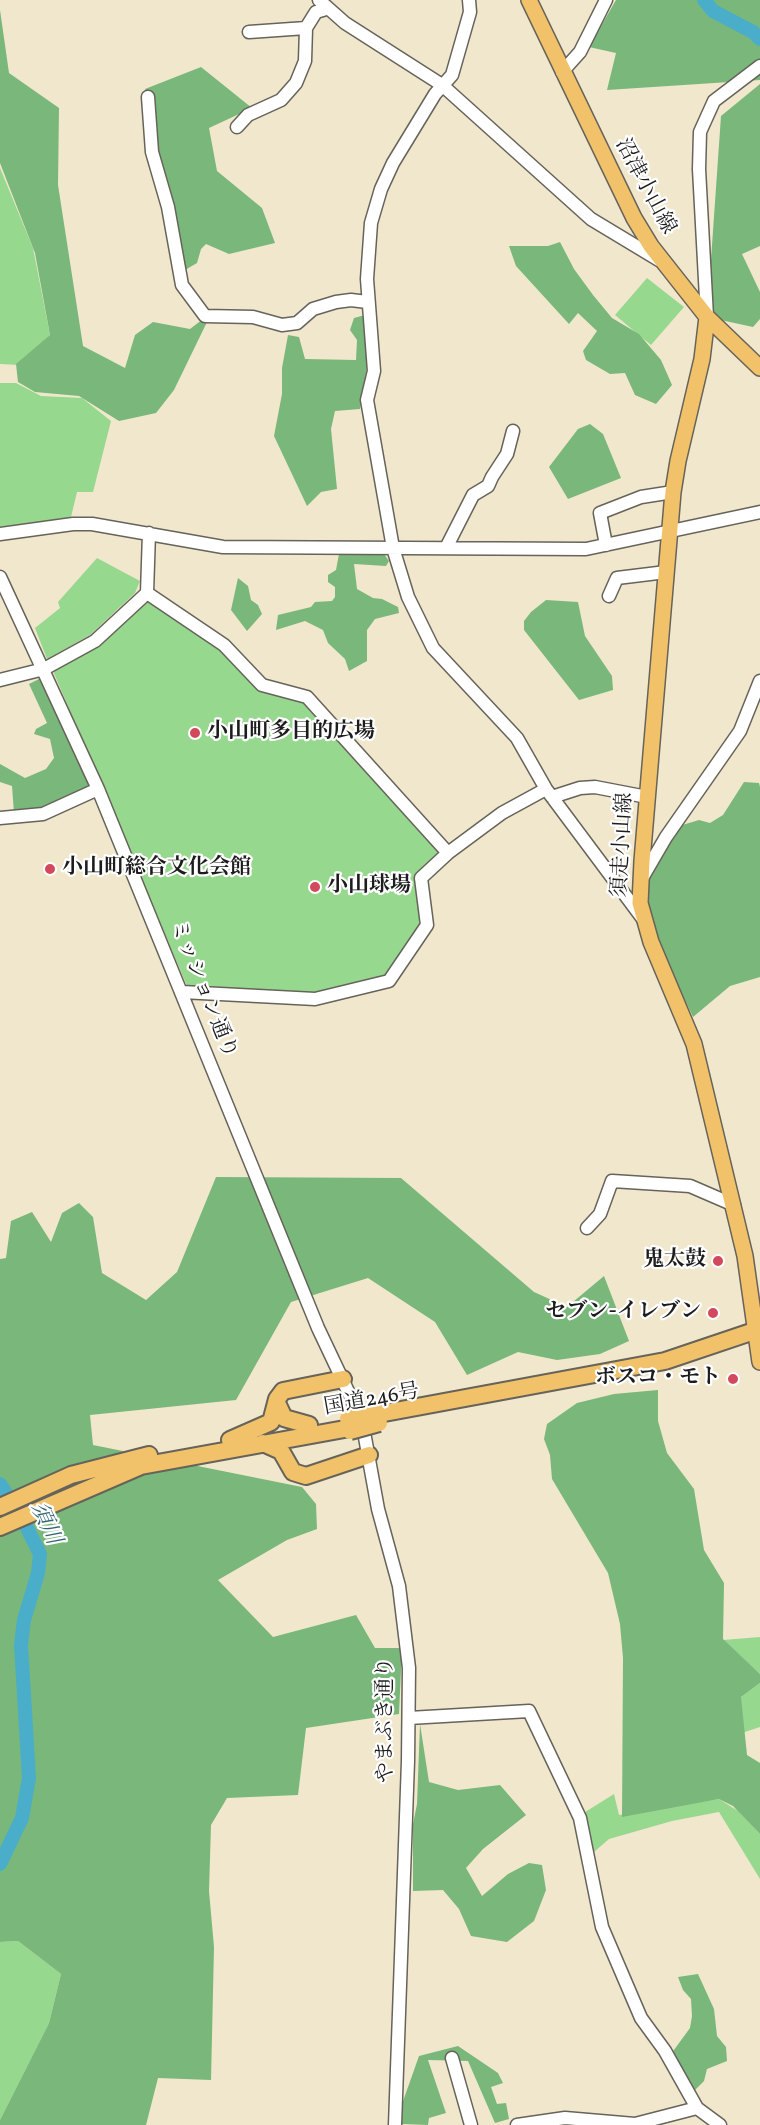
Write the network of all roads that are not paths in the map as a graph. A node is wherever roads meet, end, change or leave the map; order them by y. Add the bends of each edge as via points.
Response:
1 (469, 0) edge
2 (529, 0) edge
3 (606, 0) edge
4 (322, 4) edge
5 (306, 28) junction
6 (249, 32) dead end
7 (760, 66) edge
8 (562, 72) junction
9 (442, 85) junction
10 (148, 97) dead end
11 (237, 127) dead end
12 (663, 262) junction
13 (367, 302) junction
14 (707, 317) junction
15 (760, 368) edge
16 (513, 431) dead end
17 (673, 492) junction
18 (760, 512) edge
19 (669, 532) junction
20 (149, 533) junction
21 (0, 534) edge
22 (606, 545) junction
23 (393, 548) junction
24 (446, 548) junction
25 (666, 572) junction
26 (0, 577) edge
27 (147, 593) junction
28 (609, 596) dead end
29 (44, 669) junction
30 (0, 680) edge
31 (760, 681) edge
32 (98, 789) junction
33 (549, 793) junction
34 (647, 797) junction
35 (0, 818) edge
36 (448, 853) junction
37 (640, 881) junction
38 (644, 920) junction
39 (182, 992) junction
40 (734, 1205) junction
41 (587, 1228) dead end
42 (318, 1328) joint
43 (759, 1336) edge
44 (760, 1362) edge
45 (343, 1378) junction
46 (277, 1403) junction
47 (309, 1425) junction
48 (349, 1426) junction
49 (230, 1440) junction
50 (263, 1443) junction
51 (369, 1455) junction
52 (288, 1464) junction
53 (0, 1507) edge
54 (0, 1527) edge
55 (409, 1718) junction
56 (452, 2058) dead end
57 (700, 2115) edge
58 (395, 2125) edge
59 (471, 2125) edge
60 (517, 2125) edge
61 (720, 2125) edge

1 - 9 street via 470,12 452,75
2 - 8 main road, 沼津小山線
3 - 8 street via 580,52
4 - 5 street
4 - 9 street
5 - 6 street
5 - 11 street via 305,61 296,83 281,100 248,115
7 - 14 street via 725,91 706,114 700,132
8 - 12 main road, 沼津小山線 via 634,218
9 - 12 street via 573,206
9 - 13 street via 381,189 367,253
10 - 13 street via 152,152 168,207 183,285 205,316 253,317 282,325 297,323 313,309 336,302
12 - 14 main road, 沼津小山線
13 - 23 street via 374,371 367,400
14 - 15 main road, 沼津小山線
14 - 17 main road, 須走小山線 via 702,359
16 - 24 street via 507,454 488,486 473,495
17 - 19 main road, 須走小山線
17 - 22 street via 641,497 600,513
18 - 19 street
19 - 22 street
19 - 25 main road, 須走小山線
20 - 21 street via 73,524
20 - 23 street via 223,547
20 - 27 street
22 - 24 street via 586,549
23 - 24 street
23 - 33 street via 408,597 434,648 518,738
25 - 28 street via 616,578
25 - 34 main road, 須走小山線
26 - 29 street, ミッション通り
27 - 29 street via 96,640
27 - 36 street via 224,645 262,685 306,697
29 - 30 street
29 - 32 street, ミッション通り
31 - 37 street via 740,731
32 - 35 street via 43,814
32 - 39 street, ミッション通り
33 - 34 street via 595,787
33 - 36 street via 502,813
33 - 38 street
34 - 37 main road, 須走小山線
36 - 39 street via 421,878 427,925 389,981 315,999
37 - 38 main road, 須走小山線
38 - 40 main road, 須走小山線 via 693,1044
39 - 42 street, ミッション通り
40 - 41 street via 690,1186 612,1181 600,1214
40 - 43 main road, 須走小山線
42 - 45 street, やまぶき通り
43 - 44 main road, 須走小山線
43 - 48 highway, 国道246号, bridge via 694,1364 640,1377
45 - 46 highway via 283,1391
45 - 51 street, やまぶき通り via 362,1421
46 - 47 highway via 287,1420
46 - 49 highway via 268,1425
47 - 48 highway, 国道246号
47 - 49 highway, 国道246号
48 - 50 highway, 国道246号
48 - 52 highway via 298,1443 289,1451
49 - 53 highway, 国道246号 via 92,1468
50 - 52 highway via 281,1451
50 - 54 highway, 国道246号 via 155,1462 104,1480
51 - 52 highway via 306,1476
51 - 55 street, やまぶき通り via 378,1509 399,1586 408,1654
55 - 57 street via 529,1711 580,1818 602,1927 641,2018 665,2051
55 - 58 street, やまぶき通り
56 - 59 street
57 - 60 street via 635,2124 566,2118
57 - 61 street

